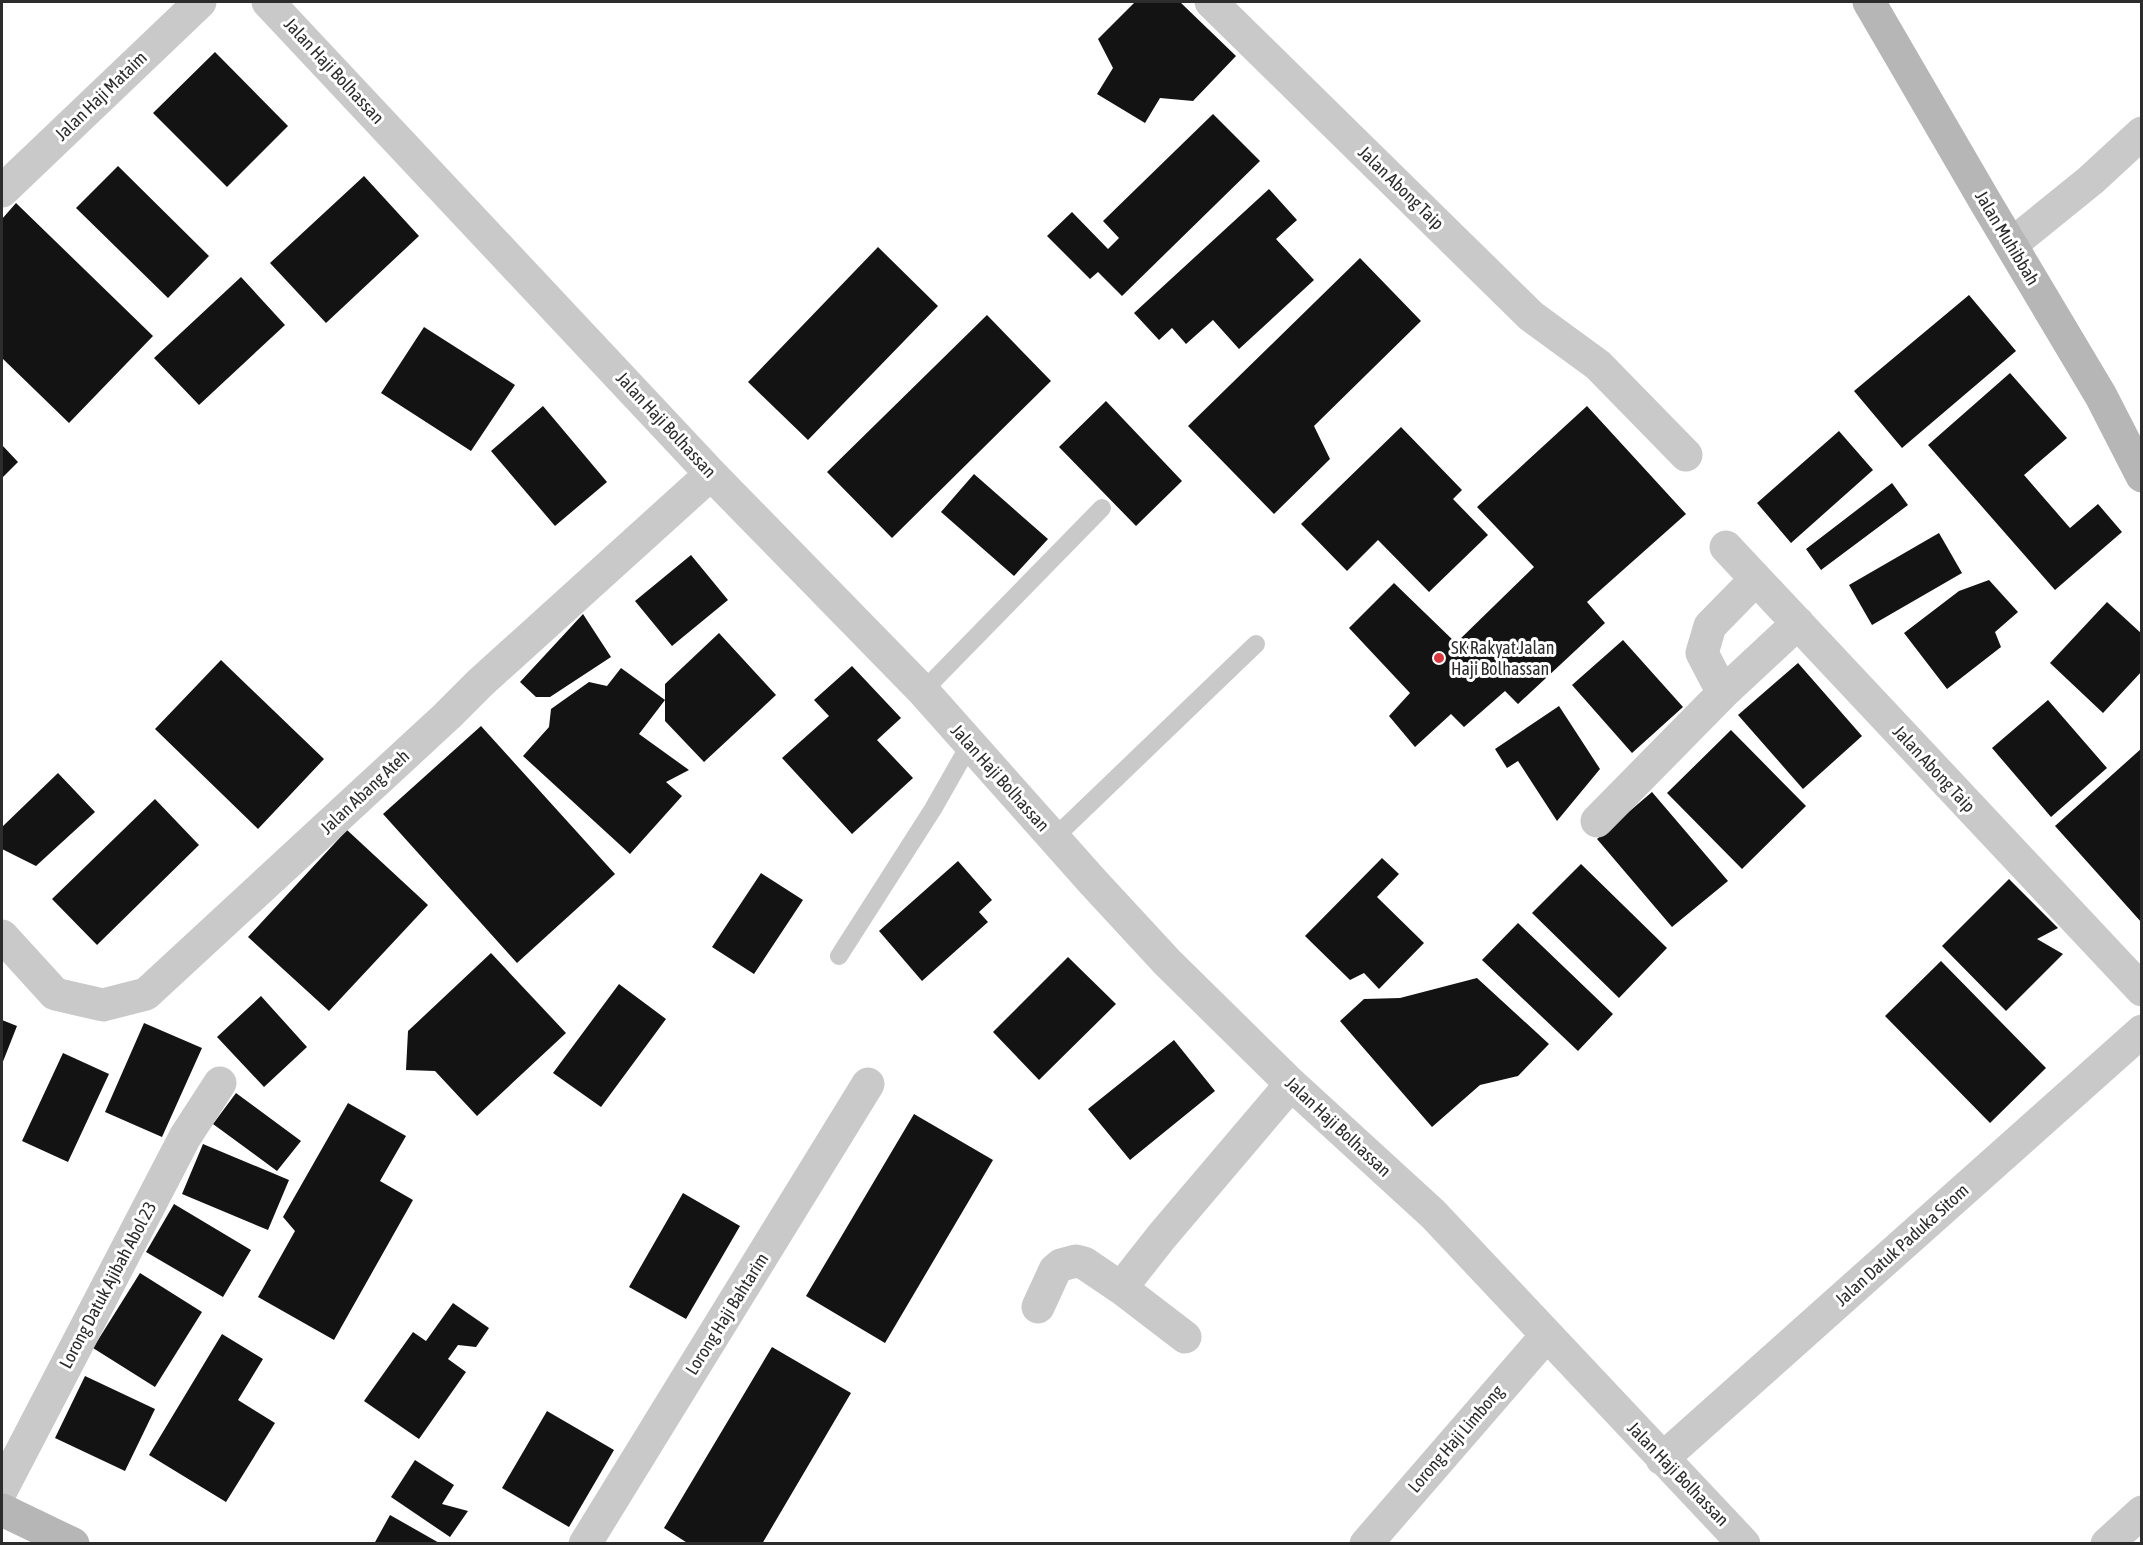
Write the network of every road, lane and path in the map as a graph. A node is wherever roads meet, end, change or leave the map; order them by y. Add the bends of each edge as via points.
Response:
1 (200, 2) edge
2 (268, 2) edge
3 (1211, 2) edge
4 (1869, 2) edge
5 (2142, 133) edge
6 (2, 191) edge
7 (2012, 244) junction
8 (1686, 455) dead end
9 (711, 474) junction
10 (2142, 476) edge
11 (1102, 508) dead end
12 (1726, 547) dead end
13 (1756, 579) junction
14 (1798, 623) junction
15 (1256, 644) dead end
16 (922, 691) junction
17 (1724, 692) junction
18 (970, 744) junction
19 (1597, 821) dead end
20 (1054, 838) junction
21 (2, 936) edge
22 (839, 956) dead end
23 (2142, 990) edge
24 (2142, 1031) edge
25 (220, 1083) dead end
26 (868, 1084) dead end
27 (1291, 1084) junction
28 (1121, 1288) junction
29 (1038, 1307) dead end
30 (1547, 1335) junction
31 (1185, 1337) dead end
32 (1662, 1459) junction
33 (2, 1489) edge
34 (2, 1510) edge
35 (2142, 1512) edge
36 (1737, 1541) edge
37 (73, 1544) edge
38 (585, 1544) edge
39 (1366, 1544) edge
40 (2107, 1544) edge

1 - 6 street, Jalan Haji Mataim
2 - 9 street, Jalan Haji Bolhassan
3 - 8 street, Jalan Abong Taip via 1531,316 1598,365
4 - 7 main road, Jalan Muhibbah
5 - 7 street
7 - 10 main road, Jalan Muhibbah via 2101,396
9 - 16 street, Jalan Haji Bolhassan
9 - 21 street, Jalan Abang Ateh via 146,994 103,1005 55,994
11 - 16 lane
12 - 13 street, Jalan Abong Taip
13 - 14 street, Jalan Abong Taip
13 - 17 street via 1710,627 1702,653
14 - 17 street
14 - 23 street, Jalan Abong Taip
15 - 20 lane
16 - 18 street, Jalan Haji Bolhassan
17 - 19 street
18 - 20 street, Jalan Haji Bolhassan
18 - 22 lane
20 - 27 street, Jalan Haji Bolhassan via 1167,962
24 - 32 street, Jalan Datuk Paduka Sitom
25 - 33 street, Lorong Datuk Ajibah Abol 23 via 185,1137
26 - 38 street, Lorong Haji Bahtarim
27 - 28 street
27 - 30 street, Jalan Haji Bolhassan via 1433,1214
28 - 29 street via 1084,1263 1070,1261 1055,1270
28 - 31 street
30 - 32 street, Jalan Haji Bolhassan
30 - 39 street, Lorong Haji Limbong
32 - 36 street, Jalan Haji Bolhassan
34 - 37 main road
35 - 40 street

